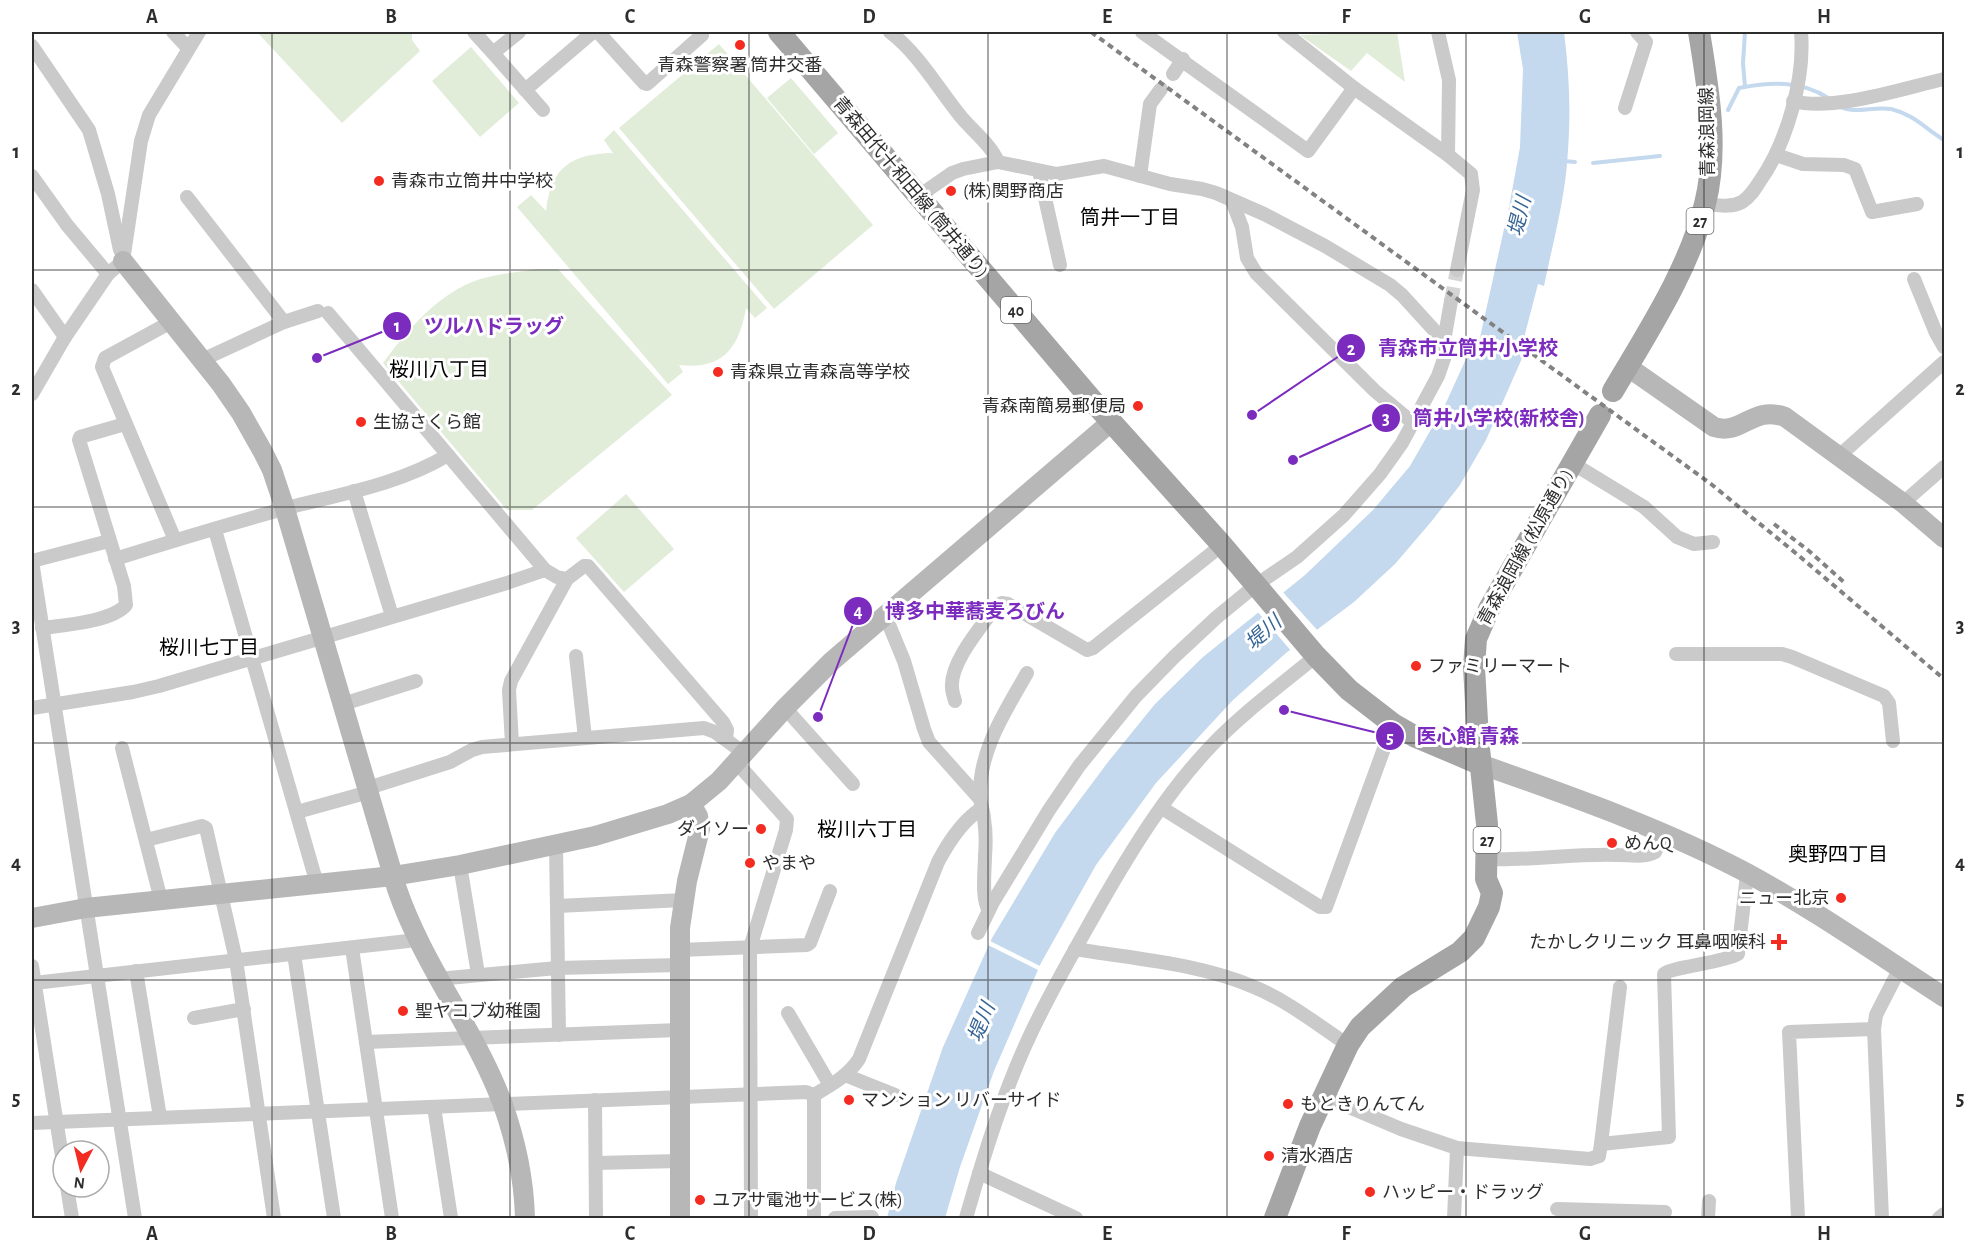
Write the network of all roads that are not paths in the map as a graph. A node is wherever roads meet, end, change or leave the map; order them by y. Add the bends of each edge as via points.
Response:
1 (173, 32) edge
2 (199, 32) edge
3 (474, 32) edge
4 (519, 32) edge
5 (593, 32) edge
6 (598, 32) edge
7 (701, 32) edge
8 (779, 32) edge
9 (890, 32) edge
10 (1142, 32) edge
11 (1284, 32) edge
12 (1438, 32) edge
13 (1636, 32) edge
14 (1700, 32) edge
15 (1801, 32) edge
16 (32, 46) edge
17 (188, 48) junction
18 (493, 53) junction
19 (1183, 59) junction
20 (1173, 74) dead end
21 (1944, 79) edge
22 (1354, 88) junction
23 (1161, 89) dead end
24 (525, 90) junction
25 (1795, 91) junction
26 (1625, 108) dead end
27 (543, 110) dead end
28 (1448, 154) junction
29 (1776, 155) junction
30 (998, 162) junction
31 (1039, 171) junction
32 (32, 176) edge
33 (1140, 176) junction
34 (919, 196) junction
35 (187, 197) dead end
36 (1232, 201) junction
37 (1705, 204) junction
38 (1917, 204) dead end
39 (123, 261) junction
40 (1060, 265) dead end
41 (1457, 270) tunnel mouth
42 (108, 274) junction
43 (1914, 279) dead end
44 (32, 290) edge
45 (1451, 301) tunnel mouth
46 (171, 322) junction
47 (284, 322) junction
48 (65, 337) junction
49 (1444, 341) junction
50 (1944, 347) edge
51 (202, 360) junction
52 (1944, 362) edge
53 (1628, 367) junction
54 (1613, 392) dead end
55 (32, 394) edge
56 (1600, 415) dead end
57 (1111, 422) junction
58 (1413, 423) junction
59 (125, 424) junction
60 (448, 455) junction
61 (1839, 456) junction
62 (1572, 463) junction
63 (1944, 467) edge
64 (354, 491) junction
65 (1903, 503) junction
66 (285, 509) junction
67 (215, 530) junction
68 (1944, 538) edge
69 (176, 540) junction
70 (109, 541) junction
71 (1713, 542) dead end
72 (1222, 545) junction
73 (115, 559) junction
74 (32, 561) edge
75 (545, 570) junction
76 (567, 579) junction
77 (1258, 588) junction
78 (885, 615) junction
79 (392, 616) junction
80 (42, 628) junction
81 (323, 637) junction
82 (1314, 654) junction
83 (1676, 654) dead end
84 (576, 656) dead end
85 (253, 658) junction
86 (1027, 673) dead end
87 (416, 681) dead end
88 (955, 701) dead end
89 (343, 704) junction
90 (54, 705) junction
91 (32, 708) edge
92 (785, 708) junction
93 (1393, 724) junction
94 (585, 738) junction
95 (726, 739) junction
96 (1893, 741) dead end
97 (512, 744) junction
98 (122, 748) dead end
99 (740, 757) junction
100 (1480, 764) junction
101 (853, 783) dead end
102 (368, 790) junction
103 (691, 804) junction
104 (981, 804) junction
105 (1162, 808) junction
106 (297, 813) junction
107 (1664, 834) junction
108 (146, 840) junction
109 (556, 845) junction
110 (1487, 859) junction
111 (460, 865) junction
112 (1747, 874) junction
113 (393, 876) junction
114 (318, 884) junction
115 (830, 891) dead end
116 (222, 894) junction
117 (161, 900) junction
118 (684, 900) junction
119 (557, 906) junction
120 (86, 908) junction
121 (989, 910) junction
122 (32, 918) edge
123 (978, 933) dead end
124 (417, 940) junction
125 (352, 948) junction
126 (750, 948) junction
127 (1075, 949) junction
128 (294, 954) junction
129 (679, 958) junction
130 (236, 960) junction
131 (32, 966) edge
132 (557, 968) junction
133 (1900, 968) junction
134 (136, 971) junction
135 (478, 974) junction
136 (97, 976) junction
137 (438, 979) junction
138 (34, 983) junction
139 (1620, 987) dead end
140 (1944, 997) edge
141 (244, 1009) junction
142 (788, 1013) dead end
143 (194, 1018) dead end
144 (1874, 1029) junction
145 (679, 1030) junction
146 (559, 1035) junction
147 (471, 1038) junction
148 (366, 1042) junction
149 (1347, 1045) junction
150 (845, 1075) junction
151 (830, 1085) junction
152 (749, 1094) junction
153 (814, 1095) junction
154 (894, 1095) dead end
155 (1323, 1096) junction
156 (679, 1097) junction
157 (596, 1100) junction
158 (502, 1103) junction
159 (434, 1107) junction
160 (375, 1109) junction
161 (318, 1111) junction
162 (259, 1114) junction
163 (160, 1117) junction
164 (120, 1119) junction
165 (56, 1121) junction
166 (32, 1123) edge
167 (59, 1139) edge
168 (1601, 1144) junction
169 (1458, 1148) junction
170 (680, 1161) junction
171 (596, 1163) junction
172 (980, 1173) junction
173 (69, 1199) edge
174 (1709, 1202) dead end
175 (1557, 1209) dead end
176 (1665, 1212) dead end
177 (1590, 1214) edge
178 (1944, 1214) edge
179 (872, 1217) edge
180 (72, 1218) edge
181 (135, 1218) edge
182 (274, 1218) edge
183 (334, 1218) edge
184 (392, 1218) edge
185 (451, 1218) edge
186 (525, 1218) edge
187 (596, 1218) edge
188 (680, 1218) edge
189 (750, 1218) edge
190 (814, 1218) edge
191 (836, 1218) edge
192 (966, 1218) edge
193 (1076, 1218) edge
194 (1275, 1218) edge
195 (1454, 1218) edge
196 (1708, 1218) edge
197 (1798, 1218) edge
198 (1882, 1218) edge
199 (1939, 1218) edge

1 - 17 street
2 - 17 street
3 - 18 street
4 - 18 street
5 - 24 street
6 - 7 street via 647,84
8 - 34 main road, 青森田代十和田線 (筒井通り) / 40
9 - 30 street via 927,70
10 - 19 street
11 - 22 street
12 - 28 street via 1449,80
13 - 26 street via 1646,42
14 - 37 main road, 青森浪岡線 / 27 via 1710,114 1711,166
15 - 25 street
16 - 39 street via 89,130
17 - 39 street via 146,122
18 - 24 street
19 - 20 street
19 - 22 street via 1308,151
21 - 25 street via 1871,96 1812,104
22 - 28 street
23 - 33 street via 1150,104
24 - 27 street
25 - 29 street
28 - 41 street via 1471,174 1473,190
29 - 37 street via 1745,199 1731,205
29 - 38 street via 1803,164 1855,169 1872,212
30 - 31 street
30 - 34 street via 952,173
31 - 33 street via 1057,174 1104,166
31 - 40 street
32 - 42 street via 66,225
33 - 36 street via 1202,189
34 - 57 main road, 青森田代十和田線 (筒井通り) / 40
35 - 47 street
36 - 49 street via 1264,214 1390,285
36 - 58 street via 1242,227 1246,258 1256,273 1375,391
37 - 53 main road, 青森浪岡線 / 27 via 1674,283
39 - 42 street
39 - 46 street
42 - 48 street
43 - 50 street
44 - 48 street
45 - 49 street
46 - 51 street
46 - 59 street via 102,362
47 - 51 street
47 - 60 street via 323,312
48 - 55 street
49 - 58 street via 1444,363
51 - 66 street via 253,432
52 - 61 street
53 - 54 main road, 青森浪岡線 / 27
53 - 61 street via 1714,428 1726,430 1757,416 1775,413
56 - 62 main road, 青森浪岡線 (松原通り) / 27
57 - 72 main road, 青森田代十和田線 (筒井通り) / 40
57 - 78 street
58 - 77 street via 1380,474 1344,515
59 - 69 street
59 - 70 street via 79,440
60 - 64 street via 422,470
60 - 75 street
61 - 65 street
62 - 71 street via 1644,507 1677,537 1694,544
62 - 100 main road, 青森浪岡線 (松原通り) / 27 via 1476,639 1474,691
63 - 65 street
64 - 66 street
64 - 79 street
65 - 68 street
66 - 67 street
66 - 81 street
67 - 69 street
67 - 85 street
69 - 73 street
70 - 73 street
70 - 74 street
72 - 77 main road, 青森田代十和田線 (筒井通り) / 40
72 - 88 street via 1087,650 1008,604 997,605 958,661 952,687
73 - 80 street via 126,596 124,608 95,620
74 - 80 street
75 - 76 street
75 - 79 street
76 - 95 street via 588,566 723,722
76 - 97 street via 509,686
77 - 82 main road, 青森田代十和田線 (筒井通り) / 40
77 - 121 street via 1174,657 1109,728 1049,810
78 - 92 street
78 - 104 street via 929,742
79 - 81 street
80 - 90 street
81 - 85 street
81 - 89 street
82 - 93 main road, 青森田代十和田線 (筒井通り) / 40 via 1349,690
82 - 105 street via 1213,745
83 - 96 street via 1792,657 1884,696 1889,703
84 - 94 street
85 - 90 street via 133,692
85 - 106 street
86 - 104 street via 986,750
87 - 89 street
89 - 102 street
90 - 91 street
90 - 120 street
92 - 99 street
92 - 101 street
93 - 100 main road, 青森田代十和田線 (筒井通り) / 40
93 - 105 street via 1326,907 1320,907
94 - 95 street via 704,728
94 - 97 street
95 - 99 street
97 - 102 street via 472,750 450,762
98 - 108 street
99 - 103 street
99 - 126 street via 787,819
100 - 107 street
100 - 110 main road, 青森浪岡線 (松原通り) / 27
102 - 106 street
102 - 113 street
103 - 109 street via 652,819
103 - 118 street via 700,829
104 - 121 street
104 - 150 street via 944,852 859,1059
105 - 127 street via 1131,851
106 - 114 street
107 - 110 street via 1655,852 1645,856
107 - 112 street
108 - 116 street via 206,828
108 - 117 street
109 - 111 street
109 - 119 street
110 - 149 main road, 青森浪岡線 (松原通り) / 27 via 1489,907 1474,938 1460,952 1403,987 1360,1027
111 - 113 street
111 - 135 street
112 - 133 street
112 - 168 street via 1738,954 1664,974 1669,1137
113 - 114 street
113 - 124 street
114 - 116 street
115 - 126 street via 810,943
116 - 117 street
116 - 130 street
117 - 120 street
118 - 119 street
118 - 129 street
119 - 132 street
120 - 122 street
120 - 136 street
121 - 123 street
124 - 125 street
124 - 137 street
125 - 128 street
125 - 148 street
126 - 129 street
126 - 152 street
127 - 149 street via 1189,968 1256,987
127 - 172 street via 1032,1031
128 - 130 street
128 - 161 street
129 - 132 street
129 - 145 street
130 - 134 street
130 - 141 street
131 - 138 street
132 - 135 street
132 - 146 street
133 - 140 street
133 - 144 street via 1876,1015
134 - 136 street
134 - 163 street
135 - 137 street
136 - 138 street
136 - 164 street
137 - 147 street
138 - 165 street
139 - 168 street
141 - 143 street
141 - 162 street
142 - 151 street
144 - 197 street via 1789,1032
144 - 198 street
145 - 146 street
145 - 156 street
146 - 147 street
147 - 148 street
147 - 158 street
148 - 160 street
149 - 155 main road, 青森浪岡線 (松原通り) / 27
150 - 151 street
150 - 154 street
151 - 153 street
152 - 153 street
152 - 156 street
152 - 189 street
153 - 190 street
155 - 169 street
155 - 194 main road, 青森浪岡線 (松原通り) / 27
156 - 157 street
156 - 170 street
157 - 158 street
157 - 171 street
158 - 159 street
158 - 186 street via 520,1172
159 - 160 street
159 - 185 street
160 - 161 street
160 - 184 street
161 - 162 street
161 - 183 street
162 - 163 street
162 - 182 street
163 - 164 street
164 - 165 street
164 - 181 street
165 - 166 street
165 - 167 street
168 - 169 street via 1599,1156 1590,1159
169 - 195 street
170 - 171 street
170 - 188 street
171 - 187 street
172 - 192 street
172 - 193 street
173 - 180 street
174 - 196 street
175 - 177 street
176 - 177 street
178 - 199 street
179 - 191 street

